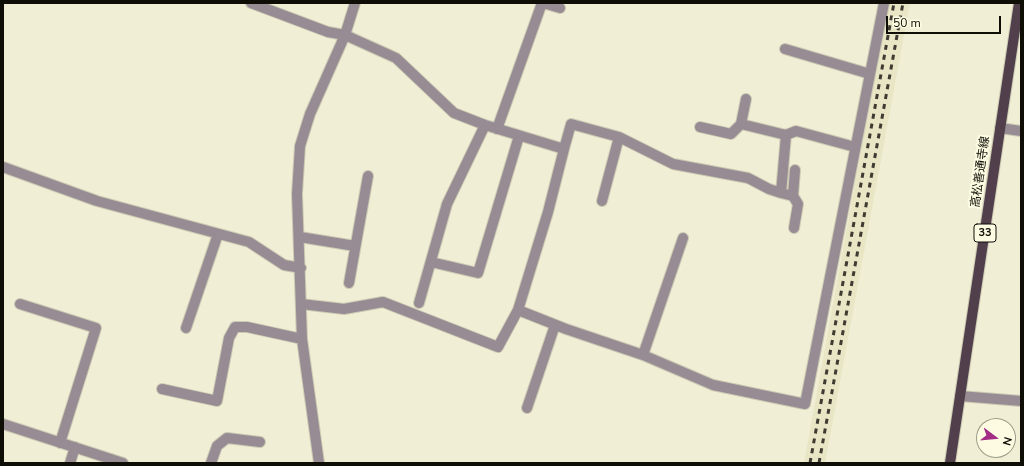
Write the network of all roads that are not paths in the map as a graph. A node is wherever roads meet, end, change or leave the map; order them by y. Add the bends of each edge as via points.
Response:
1 (252, 3) edge
2 (355, 3) edge
3 (543, 3) edge
4 (884, 3) edge
5 (1019, 3) edge
6 (560, 8) dead end
7 (345, 35) junction
8 (785, 50) dead end
9 (870, 74) junction
10 (746, 99) dead end
11 (742, 124) junction
12 (485, 125) junction
13 (700, 127) dead end
14 (1000, 128) junction
15 (497, 129) junction
16 (1021, 131) edge
17 (786, 135) junction
18 (519, 136) junction
19 (619, 137) junction
20 (855, 147) junction
21 (564, 149) junction
22 (3, 167) edge
23 (796, 170) dead end
24 (368, 176) dead end
25 (781, 193) junction
26 (793, 196) junction
27 (602, 201) dead end
28 (794, 228) dead end
29 (218, 234) junction
30 (300, 237) junction
31 (683, 238) dead end
32 (355, 246) junction
33 (431, 262) junction
34 (301, 268) junction
35 (349, 282) dead end
36 (419, 303) dead end
37 (20, 304) dead end
38 (301, 304) junction
39 (518, 310) junction
40 (555, 325) junction
41 (186, 328) dead end
42 (302, 339) junction
43 (643, 354) junction
44 (162, 389) dead end
45 (960, 396) junction
46 (1021, 401) edge
47 (527, 408) dead end
48 (3, 424) edge
49 (260, 442) dead end
50 (60, 443) junction
51 (75, 447) junction
52 (70, 463) edge
53 (123, 463) edge
54 (211, 463) edge
55 (319, 463) edge
56 (950, 463) edge

1 - 7 street via 328,32
2 - 7 street
3 - 6 street
3 - 15 street
4 - 9 street
5 - 14 main road, 高松善通寺線 / 33
7 - 12 street via 396,58 454,113
7 - 30 street via 310,114 300,146 297,194
8 - 9 street
9 - 20 street
10 - 11 street
11 - 13 street via 731,134
11 - 17 street
12 - 15 street
12 - 33 street via 447,204
14 - 16 street
14 - 45 main road, 高松善通寺線 / 33
15 - 18 street
17 - 20 street via 796,131
17 - 25 street
18 - 21 street
18 - 33 street via 478,273
19 - 21 street via 571,124
19 - 25 street via 673,164 748,178
19 - 27 street
20 - 43 street via 805,404 713,385
21 - 39 street
22 - 29 street via 96,201
23 - 26 street
24 - 32 street
25 - 26 street
26 - 28 street via 798,204
29 - 34 street via 249,242 284,265
29 - 41 street
30 - 32 street
30 - 34 street
31 - 43 street
32 - 35 street
33 - 36 street
34 - 38 street
37 - 50 street via 96,328
38 - 39 street via 344,309 383,302 498,347
38 - 42 street
39 - 40 street
40 - 43 street
40 - 47 street
42 - 44 street via 247,327 235,327 229,338 217,401
42 - 55 street
45 - 46 street
45 - 56 main road, 高松善通寺線 / 33
48 - 50 street
49 - 54 street via 226,438 217,446
50 - 51 street
51 - 52 street
51 - 53 street

